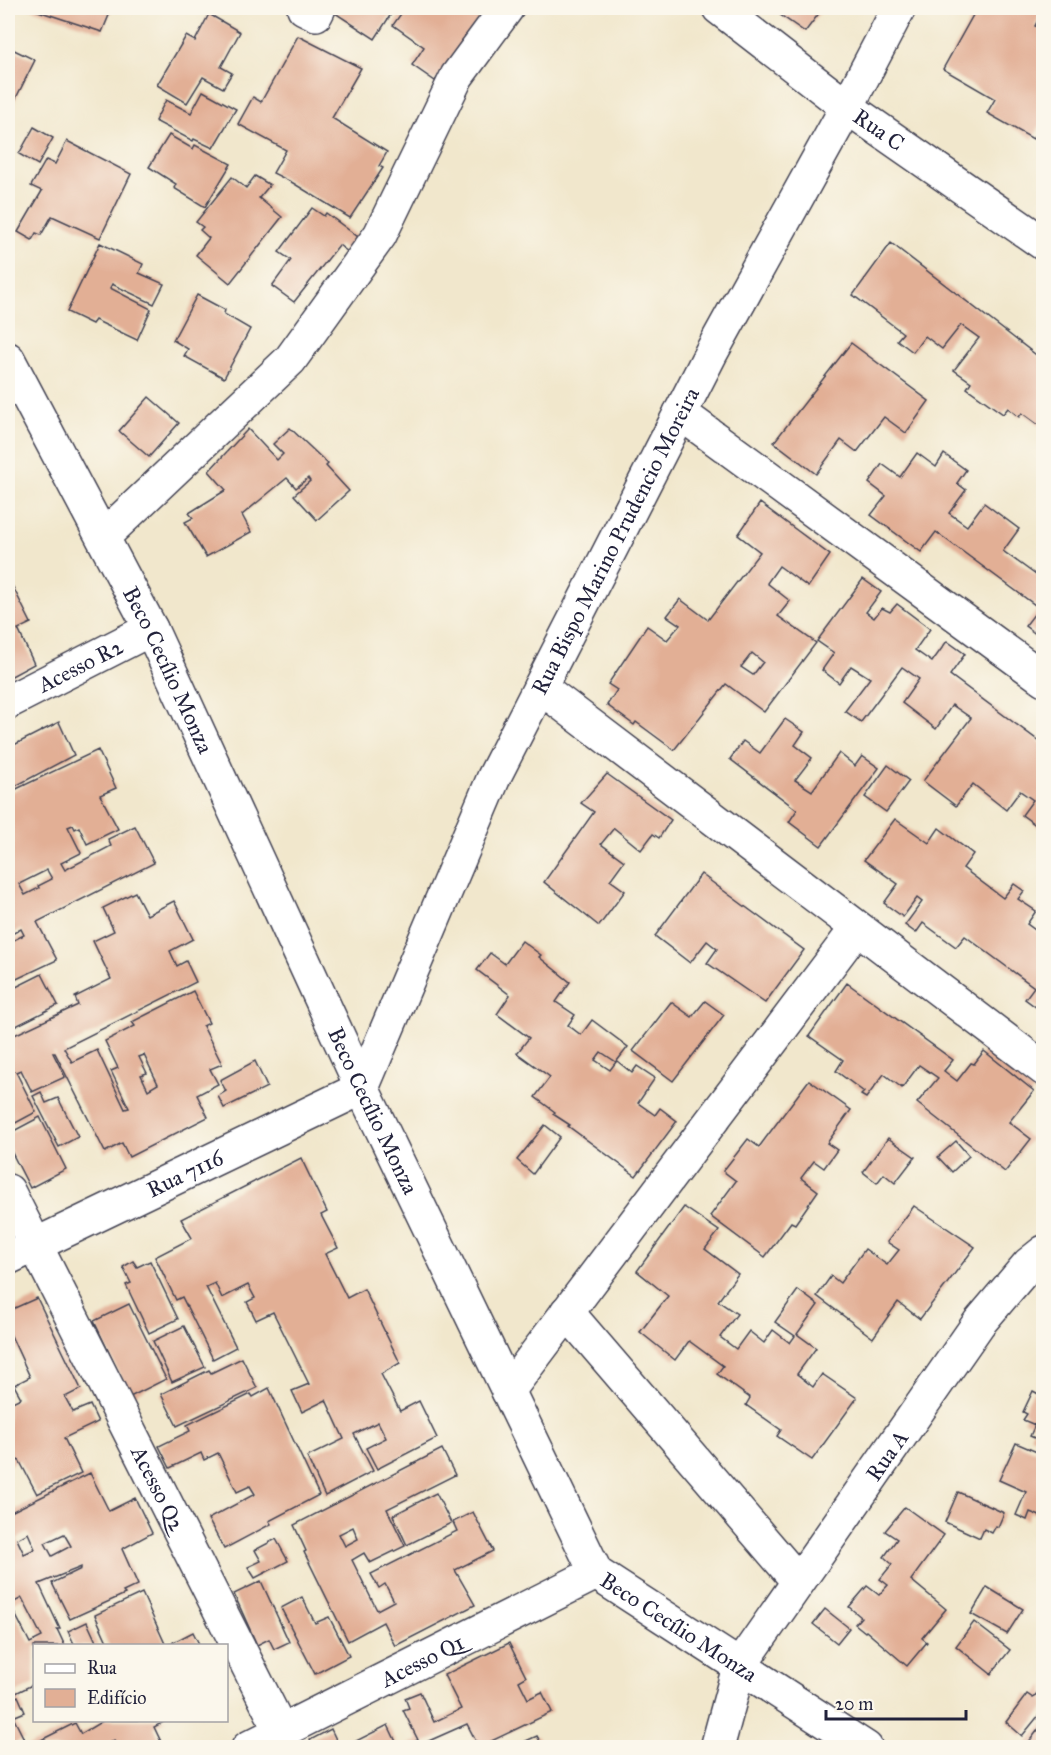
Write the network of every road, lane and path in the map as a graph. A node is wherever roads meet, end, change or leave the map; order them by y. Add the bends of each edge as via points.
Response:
1 (304, 8) edge
2 (320, 8) edge
3 (507, 8) edge
4 (719, 8) edge
5 (899, 8) edge
6 (847, 107) junction
7 (1044, 244) edge
8 (8, 359) edge
9 (680, 413) junction
10 (103, 537) junction
11 (152, 629) junction
12 (1044, 679) edge
13 (540, 687) junction
14 (8, 702) edge
15 (857, 928) junction
16 (1044, 1069) edge
17 (362, 1088) junction
18 (8, 1191) edge
19 (21, 1252) edge
20 (1039, 1264) edge
21 (567, 1312) junction
22 (508, 1391) junction
23 (596, 1573) junction
24 (798, 1581) junction
25 (739, 1666) junction
26 (282, 1731) junction
27 (248, 1748) edge
28 (717, 1748) edge
29 (866, 1748) edge

1 - 2 street via 316,14
3 - 10 street via 457,76 380,235 290,360
4 - 6 street, Rua C
5 - 6 street, Rua Bispo Marino Prudencio Moreira
6 - 7 street, Rua C
6 - 9 street, Rua Bispo Marino Prudencio Moreira
8 - 10 street, Beco Cecílio Monza
9 - 12 street
9 - 13 street, Rua Bispo Marino Prudencio Moreira
10 - 11 street, Beco Cecílio Monza
11 - 14 street, Acesso R2
11 - 17 street, Beco Cecílio Monza
13 - 15 street
13 - 17 street, Rua Bispo Marino Prudencio Moreira via 494,777
15 - 16 street
15 - 21 street
17 - 19 street, Rua 7116
17 - 22 street, Beco Cecílio Monza
18 - 19 street, Acesso Q2
19 - 26 street, Acesso Q2
20 - 24 street, Rua A via 979,1323
21 - 22 street
21 - 24 street
22 - 23 street, Beco Cecílio Monza
23 - 25 street, Beco Cecílio Monza
23 - 26 street, Acesso Q1
24 - 25 street, Rua A
25 - 28 street, Rua A
25 - 29 street, Beco Cecílio Monza
26 - 27 street, Acesso Q1

